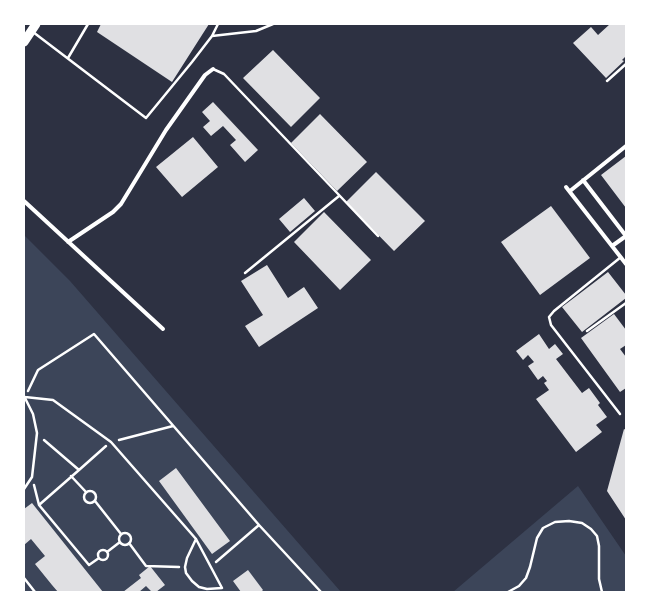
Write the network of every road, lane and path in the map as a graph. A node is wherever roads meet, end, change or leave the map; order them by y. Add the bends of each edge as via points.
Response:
1 (88, 24) edge
2 (218, 24) edge
3 (273, 24) edge
4 (33, 27) edge
5 (212, 36) junction
6 (24, 42) edge
7 (68, 58) junction
8 (626, 64) edge
9 (213, 68) joint
10 (607, 81) dead end
11 (626, 146) edge
12 (583, 180) junction
13 (566, 187) dead end
14 (570, 191) junction
15 (339, 196) junction
16 (24, 201) edge
17 (378, 236) dead end
18 (626, 236) edge
19 (68, 242) junction
20 (612, 246) junction
21 (621, 257) junction
22 (626, 264) edge
23 (245, 273) dead end
24 (626, 302) edge
25 (163, 329) dead end
26 (587, 331) dead end
27 (24, 396) edge
28 (620, 414) dead end
29 (173, 426) junction
30 (37, 434) junction
31 (111, 442) junction
32 (79, 470) junction
33 (71, 476) junction
34 (32, 477) junction
35 (24, 489) edge
36 (86, 492) junction
37 (95, 501) junction
38 (40, 505) junction
39 (259, 525) junction
40 (121, 534) junction
41 (196, 539) junction
42 (120, 542) junction
43 (129, 543) junction
44 (107, 552) junction
45 (99, 558) junction
46 (212, 566) junction
47 (185, 567) junction
48 (24, 578) edge
49 (35, 592) edge
50 (321, 592) edge
51 (508, 592) edge
52 (602, 592) edge

1 - 7 lane
2 - 5 lane
3 - 5 lane via 256,31
4 - 6 highway
4 - 7 lane
5 - 7 lane via 146,118
8 - 10 lane
9 - 15 lane via 224,74
9 - 19 street via 166,130 121,204
11 - 12 street
12 - 14 street
12 - 18 street
13 - 14 street
14 - 20 street
15 - 17 lane
15 - 23 lane
16 - 19 street
18 - 20 street
19 - 25 street
20 - 21 street
21 - 22 street
21 - 28 lane via 549,317 551,325
24 - 26 lane
27 - 29 path via 38,370 94,334
27 - 30 lane via 33,414
27 - 31 lane via 53,400
29 - 31 path
29 - 39 path
30 - 32 path
30 - 34 lane
31 - 32 path
31 - 41 lane
32 - 33 path
33 - 36 path
33 - 38 path
34 - 35 lane
34 - 38 path
36 - 37 path via 95,492
36 - 37 path via 85,501
37 - 40 path
38 - 45 path via 89,566
39 - 46 path
39 - 50 path
40 - 42 path
40 - 43 path via 129,534
41 - 46 lane
41 - 47 lane
42 - 43 path
42 - 44 path
43 - 47 path via 146,566
44 - 45 path via 106,558
44 - 45 path via 100,551
46 - 47 lane via 222,588 199,587 186,573
48 - 49 path
51 - 52 path via 519,586 526,578 537,538 543,528 555,522 569,521 582,523 597,536 600,546 599,579

